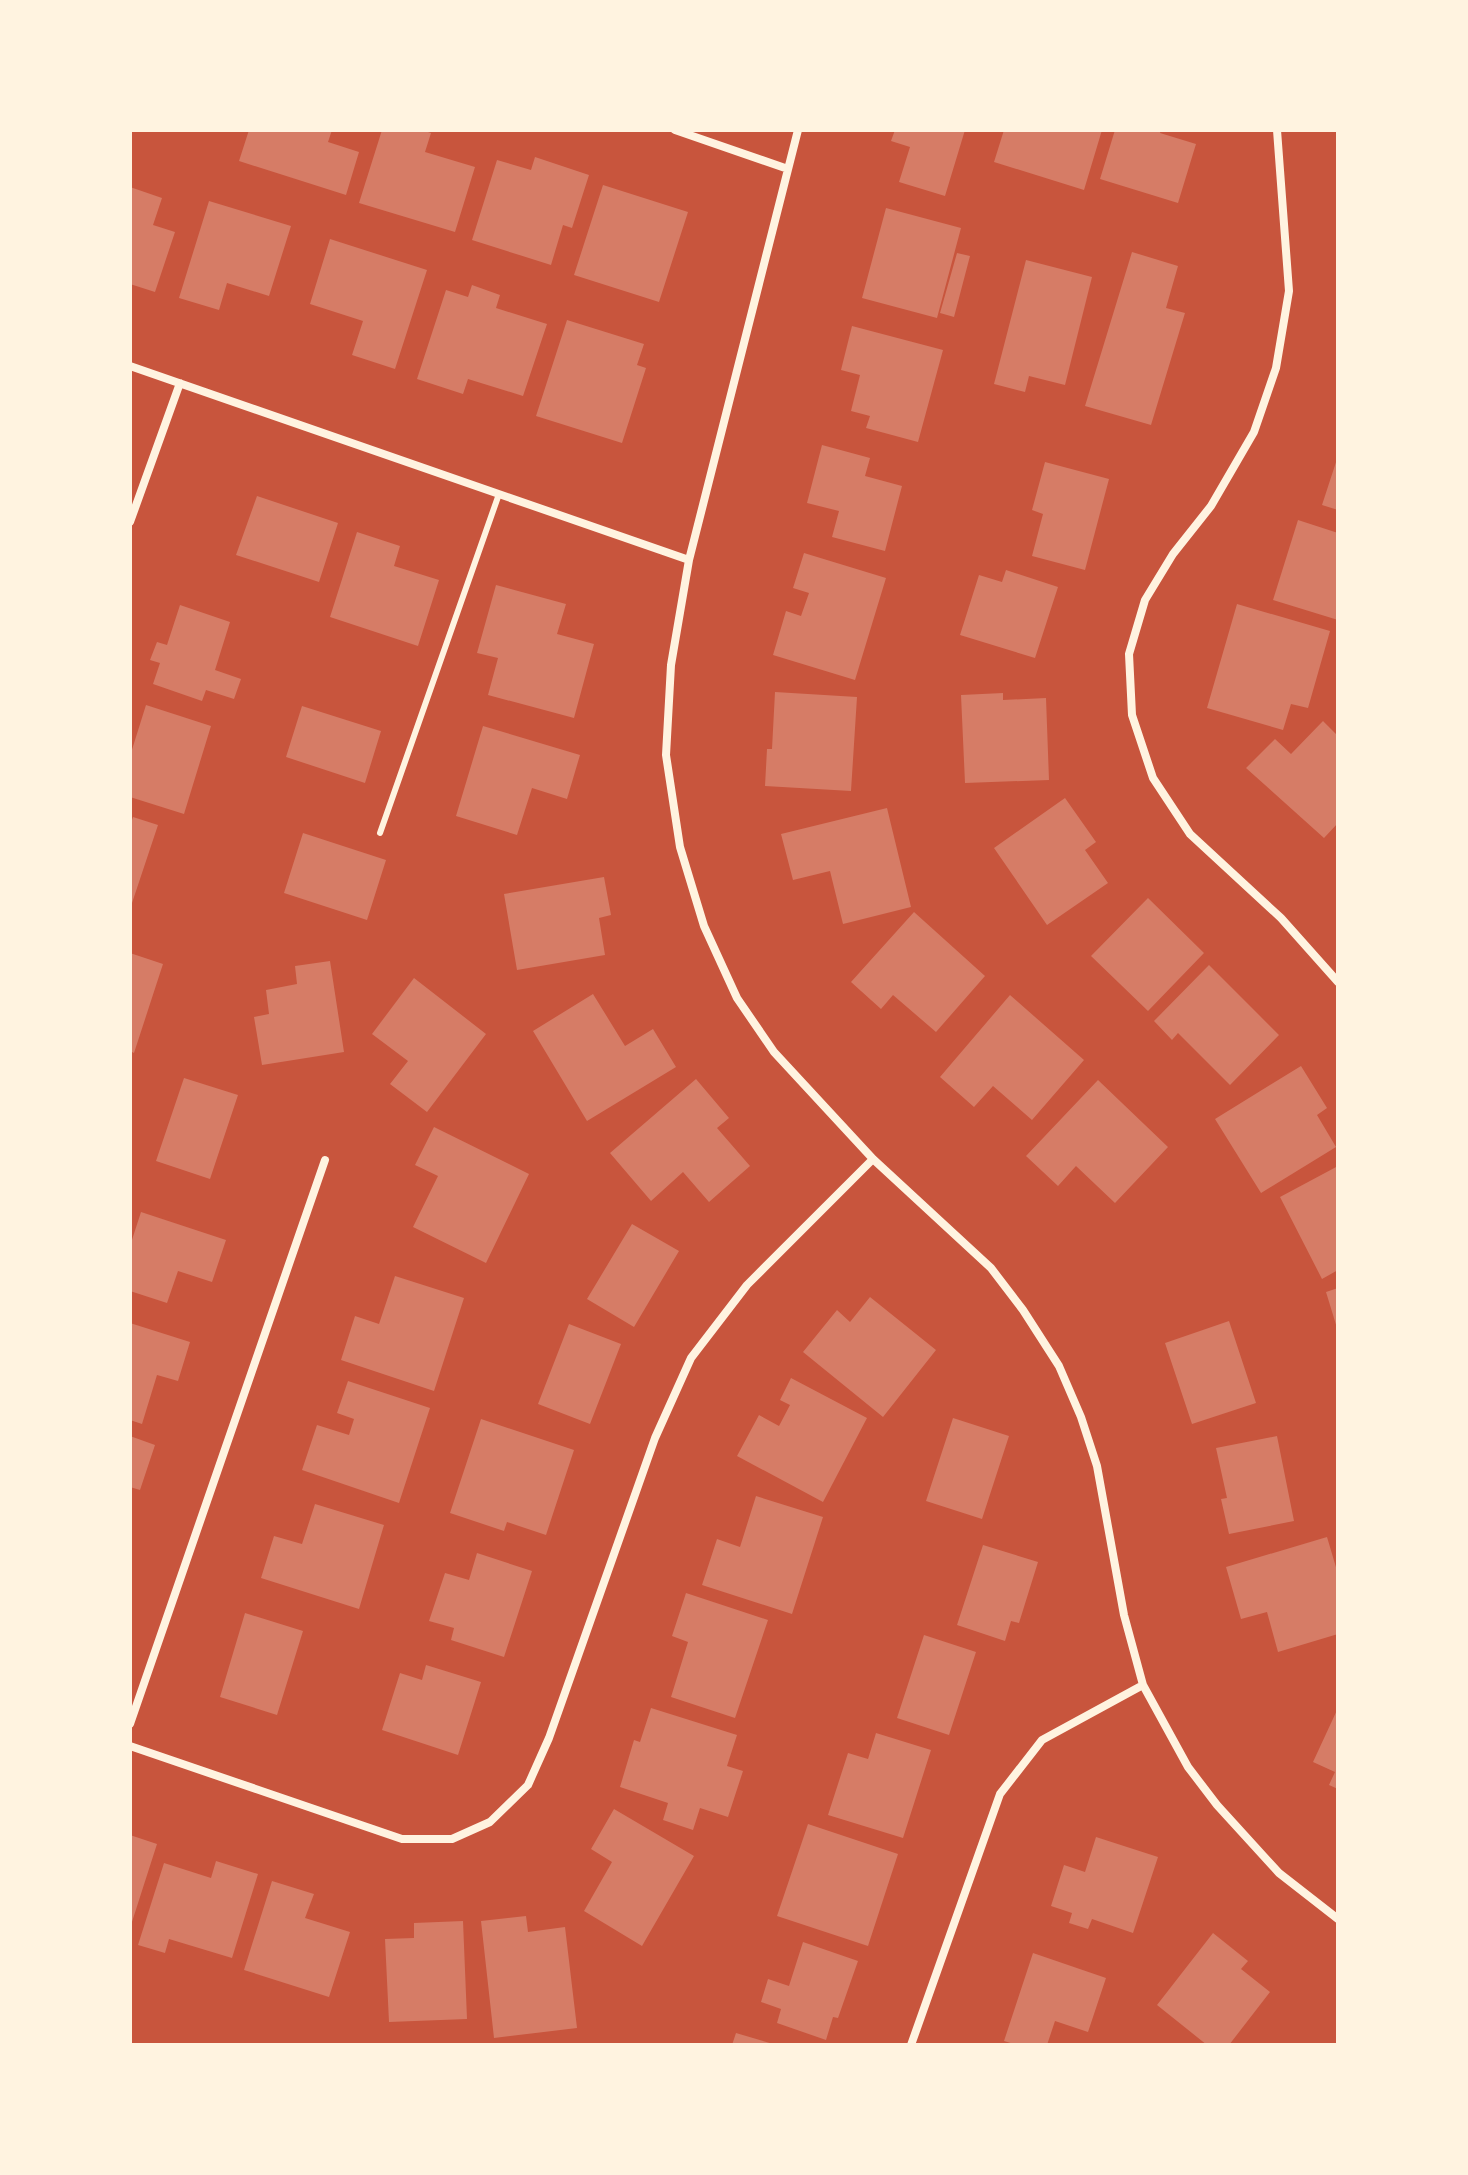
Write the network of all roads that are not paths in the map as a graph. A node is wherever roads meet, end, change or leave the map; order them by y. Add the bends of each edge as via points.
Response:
1 (675, 130) edge
2 (798, 130) edge
3 (1277, 130) edge
4 (788, 169) junction
5 (130, 366) edge
6 (180, 383) junction
7 (499, 494) junction
8 (130, 522) edge
9 (689, 560) junction
10 (380, 833) dead end
11 (1338, 982) edge
12 (873, 1159) junction
13 (325, 1160) dead end
14 (1143, 1685) junction
15 (130, 1724) edge
16 (130, 1746) edge
17 (1338, 1919) edge
18 (911, 2045) edge

1 - 4 street
2 - 4 street
3 - 11 street via 1289,291 1276,368 1254,432 1211,506 1145,600 1129,654 1132,715 1153,778 1190,834 1281,918
4 - 9 street
5 - 6 street
6 - 7 street
6 - 8 street
7 - 9 street
7 - 10 lane
9 - 12 street via 671,665 666,755 680,847 704,926 737,998 774,1052
12 - 14 street via 991,1268 1059,1366 1097,1466 1124,1615
12 - 16 street via 747,1285 691,1358 655,1438 549,1738 528,1785 490,1822 452,1839 402,1839
13 - 15 street
14 - 17 street via 1188,1767 1217,1805 1279,1873
14 - 18 street via 1042,1740 1000,1794

